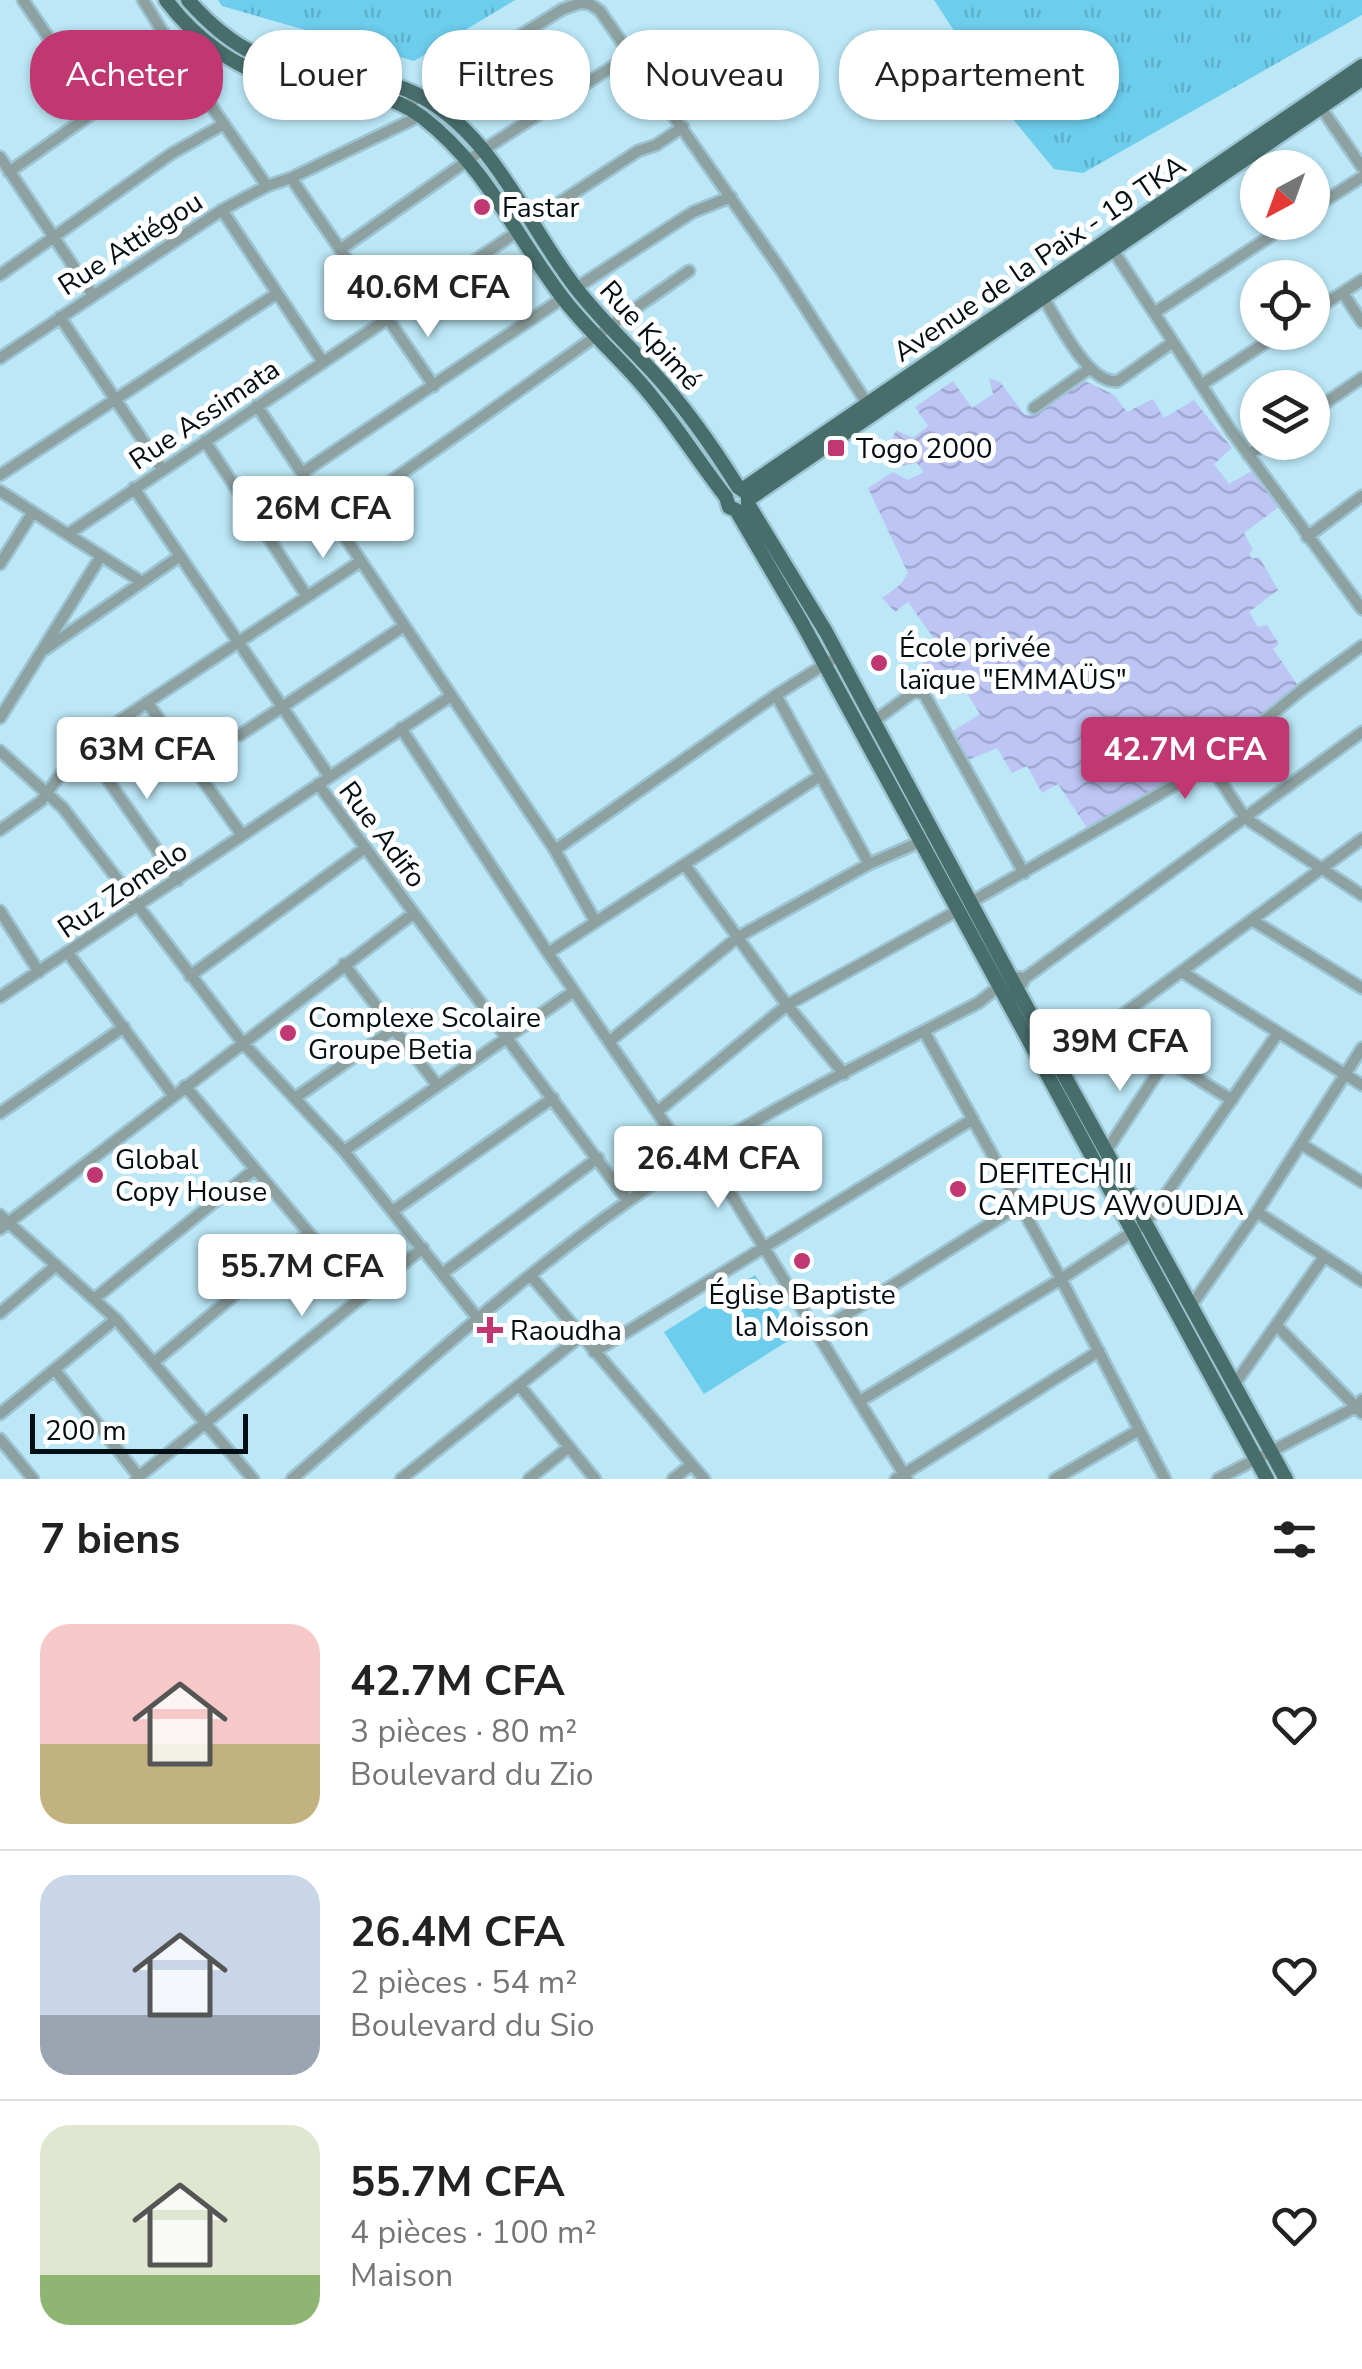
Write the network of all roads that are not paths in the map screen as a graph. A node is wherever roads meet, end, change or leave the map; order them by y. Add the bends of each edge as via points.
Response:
1 (23, 0) edge
2 (144, 0) edge
3 (166, 0) edge
4 (188, 0) edge
5 (43, 30) edge
6 (162, 30) edge
7 (531, 30) edge
8 (614, 30) edge
9 (1362, 66) edge
10 (610, 68) edge
11 (1362, 79) edge
12 (422, 97) joint
13 (1318, 104) junction
14 (406, 106) junction
15 (420, 116) junction
16 (80, 120) edge
17 (221, 120) edge
18 (455, 120) edge
19 (678, 120) edge
20 (224, 124) junction
21 (683, 127) junction
22 (483, 150) junction
23 (0, 158) edge
24 (470, 159) junction
25 (1362, 167) edge
26 (9, 172) junction
27 (1362, 177) edge
28 (292, 178) junction
29 (267, 186) junction
30 (731, 197) junction
31 (1330, 198) edge
32 (222, 210) junction
33 (530, 222) junction
34 (517, 232) junction
35 (55, 239) junction
36 (1265, 240) edge
37 (1110, 247) junction
38 (341, 249) junction
39 (689, 271) dead end
40 (0, 275) edge
41 (1362, 280) edge
42 (576, 288) junction
43 (1342, 293) junction
44 (92, 294) junction
45 (276, 294) junction
46 (562, 298) junction
47 (1044, 299) junction
48 (1330, 301) edge
49 (1154, 313) junction
50 (60, 316) junction
51 (388, 317) junction
52 (1362, 322) edge
53 (602, 331) junction
54 (1173, 342) junction
55 (1254, 350) edge
56 (0, 358) edge
57 (323, 362) junction
58 (1090, 369) junction
59 (1362, 378) edge
60 (1202, 384) junction
61 (434, 386) junction
62 (114, 398) junction
63 (1330, 400) edge
64 (257, 406) junction
65 (868, 406) junction
66 (1034, 408) dead end
67 (204, 440) junction
68 (1240, 443) edge
69 (1252, 460) edge
70 (162, 470) junction
71 (302, 473) junction
72 (0, 475) edge
73 (134, 488) junction
74 (0, 491) edge
75 (1362, 496) edge
76 (740, 498) junction
77 (33, 512) junction
78 (334, 520) junction
79 (68, 534) junction
80 (1307, 537) junction
81 (100, 556) junction
82 (180, 556) junction
83 (360, 560) junction
84 (0, 564) edge
85 (142, 582) junction
86 (306, 595) junction
87 (1362, 609) edge
88 (404, 626) junction
89 (237, 642) junction
90 (1362, 646) edge
91 (39, 654) junction
92 (838, 656) junction
93 (823, 663) junction
94 (776, 695) junction
95 (451, 696) junction
96 (147, 702) junction
97 (282, 708) junction
98 (0, 718) edge
99 (874, 721) junction
100 (401, 728) junction
101 (1362, 732) edge
102 (240, 736) dead end
103 (84, 746) junction
104 (0, 751) edge
105 (1210, 765) junction
106 (330, 776) junction
107 (820, 776) junction
108 (318, 784) junction
109 (49, 792) junction
110 (1244, 818) junction
111 (0, 830) edge
112 (242, 835) junction
113 (1362, 839) edge
114 (920, 842) junction
115 (364, 848) junction
116 (555, 850) junction
117 (868, 864) junction
118 (685, 865) junction
119 (1321, 870) junction
120 (1024, 873) junction
121 (178, 880) junction
122 (1362, 895) edge
123 (971, 902) junction
124 (139, 906) junction
125 (957, 911) junction
126 (0, 912) edge
127 (414, 913) junction
128 (1252, 920) junction
129 (594, 921) junction
130 (738, 937) junction
131 (68, 953) junction
132 (548, 953) junction
133 (344, 964) junction
134 (39, 972) junction
135 (1182, 972) junction
136 (190, 976) junction
137 (1011, 986) junction
138 (1362, 988) edge
139 (574, 991) junction
140 (0, 997) edge
141 (787, 1005) junction
142 (1110, 1025) junction
143 (124, 1027) junction
144 (394, 1029) junction
145 (924, 1031) junction
146 (1278, 1033) junction
147 (507, 1038) junction
148 (610, 1041) junction
149 (242, 1042) junction
150 (1362, 1048) edge
151 (1166, 1060) junction
152 (1058, 1062) junction
153 (844, 1074) junction
154 (1345, 1074) junction
155 (437, 1085) junction
156 (1362, 1085) edge
157 (185, 1086) junction
158 (173, 1095) junction
159 (295, 1098) junction
160 (553, 1098) junction
161 (1232, 1100) junction
162 (658, 1110) junction
163 (0, 1113) edge
164 (972, 1119) junction
165 (1302, 1144) junction
166 (1107, 1150) junction
167 (344, 1151) junction
168 (705, 1152) junction
169 (598, 1158) junction
170 (690, 1160) junction
171 (255, 1169) junction
172 (1362, 1182) edge
173 (628, 1201) junction
174 (1020, 1205) junction
175 (394, 1210) junction
176 (1257, 1212) junction
177 (2, 1222) edge
178 (1146, 1223) junction
179 (309, 1233) junction
180 (1132, 1234) junction
181 (423, 1248) junction
182 (764, 1249) junction
183 (1324, 1258) junction
184 (54, 1267) junction
185 (443, 1273) junction
186 (531, 1276) junction
187 (1061, 1280) junction
188 (1362, 1281) edge
189 (362, 1296) junction
190 (94, 1299) junction
191 (1191, 1306) junction
192 (0, 1312) edge
193 (116, 1320) junction
194 (479, 1320) junction
195 (1277, 1326) junction
196 (818, 1333) junction
197 (581, 1336) junction
198 (594, 1352) junction
199 (1099, 1352) junction
200 (153, 1362) junction
201 (55, 1370) junction
202 (519, 1385) junction
203 (1234, 1385) junction
204 (860, 1401) junction
205 (1361, 1406) edge
206 (0, 1414) edge
207 (205, 1423) junction
208 (1140, 1430) junction
209 (0, 1440) edge
210 (569, 1447) junction
211 (1271, 1450) junction
212 (1255, 1458) junction
213 (690, 1466) junction
214 (902, 1477) edge
215 (138, 1478) edge
216 (294, 1478) edge
217 (33, 1479) edge
218 (253, 1479) edge
219 (401, 1479) edge
220 (529, 1479) edge
221 (595, 1479) edge
222 (673, 1479) edge
223 (704, 1479) edge
224 (1055, 1479) edge
225 (1166, 1479) edge
226 (1218, 1479) edge
227 (1266, 1479) edge
228 (1286, 1479) edge

1 - 5 street
2 - 6 street
3 - 14 main road via 195,32 240,64
4 - 12 main road, Rue Kpimé via 232,40 260,55 363,75
7 - 8 street via 581,3 600,11
9 - 13 main road
10 - 22 street
11 - 13 main road
12 - 14 street
13 - 25 street
13 - 37 main road
14 - 15 main road
15 - 24 main road
15 - 28 street, Rue Attiégou
16 - 26 street
17 - 20 street
18 - 22 main road, Rue Kpimé
19 - 21 street
20 - 29 street
20 - 35 street
21 - 30 street
21 - 33 street
22 - 24 street
22 - 33 main road, Rue Kpimé
23 - 26 street
24 - 34 main road
24 - 38 street
26 - 35 street
27 - 31 street
28 - 29 street, Rue Attiégou
28 - 38 street
29 - 32 street, Rue Attiégou
30 - 42 street via 693,212
30 - 65 street
32 - 44 street, Rue Attiégou
32 - 45 street
33 - 42 main road, Rue Kpimé
34 - 46 main road
34 - 51 street, Rue Assimata
35 - 40 street
35 - 44 street
36 - 49 street
37 - 47 main road
37 - 49 street
37 - 65 main road, Avenue de la Paix - 19 TKA
38 - 51 street
39 - 53 street
41 - 43 street
42 - 53 main road, Rue Kpimé
43 - 48 street
43 - 52 street
44 - 50 street, Rue Attiégou
45 - 57 street
45 - 62 street
46 - 53 main road
46 - 61 street
47 - 58 street
47 - 76 main road
49 - 54 street
50 - 56 street, Rue Attiégou
50 - 62 street
51 - 57 street, Rue Assimata
51 - 61 street
53 - 76 main road
53 - 78 street
54 - 58 street via 1118,381
54 - 60 street
55 - 60 street
57 - 64 street, Rue Assimata
58 - 66 street
59 - 63 street
60 - 68 street
61 - 71 street
62 - 70 street
62 - 72 street
64 - 67 street, Rue Assimata
64 - 71 street
65 - 76 main road, Avenue de la Paix - 19 TKA
67 - 70 street, Rue Assimata
67 - 86 street
69 - 80 street
70 - 73 street, Rue Assimata
71 - 78 street
73 - 79 street, Rue Assimata
73 - 82 street, Rue Adifo
74 - 77 street
75 - 80 street
76 - 92 main road
76 - 93 main road
77 - 79 street
77 - 84 street
78 - 83 street
79 - 81 street
80 - 87 street
81 - 85 street
81 - 91 street
82 - 85 street
82 - 89 street, Rue Adifo
83 - 86 street
83 - 88 street
85 - 91 street
86 - 89 street
88 - 95 street
88 - 97 street
89 - 96 street
89 - 97 street, Rue Adifo
90 - 105 street
91 - 98 street
92 - 93 street
92 - 99 main road
93 - 94 street
93 - 114 main road
94 - 107 street
94 - 116 street
95 - 100 street
95 - 116 street
96 - 103 street
96 - 112 street
97 - 102 street
97 - 106 street, Rue Adifo
99 - 120 street via 914,692 924,694
99 - 123 main road
100 - 106 street
100 - 132 street
101 - 110 street
103 - 109 street
103 - 121 street
104 - 109 street
105 - 110 street
105 - 120 street
106 - 108 street, Rue Adifo
107 - 117 street
107 - 118 street
108 - 112 street, Ruz Zomelo
108 - 115 street, Rue Adifo
109 - 111 street
109 - 124 street
110 - 119 street
110 - 137 street
112 - 121 street, Ruz Zomelo
113 - 119 street
114 - 117 street
114 - 125 main road
115 - 127 street, Rue Adifo
115 - 136 street
116 - 129 street
117 - 130 street
118 - 129 street
118 - 130 street
119 - 122 street
119 - 128 street
120 - 123 street
121 - 124 street, Ruz Zomelo
123 - 137 main road
124 - 131 street, Ruz Zomelo
124 - 136 street
125 - 137 main road
125 - 141 street
126 - 134 street
127 - 133 street
127 - 147 street, Rue Adifo
128 - 135 street
128 - 138 street
129 - 132 street
130 - 141 street
130 - 148 street
131 - 134 street, Ruz Zomelo
131 - 143 street
132 - 139 street
133 - 144 street
133 - 149 street
134 - 140 street, Ruz Zomelo
135 - 142 street
135 - 146 street
136 - 149 street
137 - 145 street
137 - 152 main road
137 - 180 main road
139 - 147 street
139 - 148 street
141 - 153 street
141 - 162 street
142 - 151 street
142 - 152 street
143 - 158 street
143 - 163 street
144 - 155 street
144 - 159 street
145 - 153 street
145 - 164 street
146 - 154 street
146 - 161 street
147 - 155 street
147 - 160 street, Rue Adifo
148 - 162 street
149 - 157 street
149 - 159 street
150 - 154 street
151 - 161 street
151 - 166 street
152 - 166 main road
153 - 168 street
154 - 156 street
154 - 165 street
155 - 167 street
157 - 158 street
157 - 171 street
158 - 177 street
159 - 167 street
160 - 169 street, Rue Adifo
160 - 175 street
161 - 178 street
162 - 170 street
164 - 174 street
164 - 182 street
165 - 172 street
165 - 176 street
166 - 178 main road
167 - 175 street
168 - 170 street
168 - 182 street
169 - 173 street, Rue Adifo
169 - 185 street
170 - 173 street
171 - 179 street
171 - 190 street
173 - 186 street
174 - 187 street
174 - 196 street
175 - 181 street
176 - 183 street
176 - 191 street
177 - 184 street
178 - 180 street
178 - 191 main road
179 - 189 street
179 - 200 street
180 - 187 street
180 - 212 main road
181 - 185 street
181 - 189 street
182 - 196 street
182 - 198 street
183 - 188 street
183 - 195 street
184 - 190 street
184 - 192 street
185 - 194 street
186 - 194 street
186 - 197 street
187 - 199 street
187 - 204 street
189 - 207 street
190 - 193 street
191 - 203 main road
193 - 200 street
193 - 201 street
194 - 216 street
195 - 203 street
195 - 205 street
196 - 204 street
197 - 198 street
197 - 202 street
198 - 213 street
199 - 208 street
199 - 214 street
200 - 207 street
201 - 206 street
201 - 215 street
202 - 210 street
202 - 219 street
203 - 211 main road
204 - 214 street
205 - 211 street
207 - 215 street
207 - 218 street
208 - 224 street
208 - 225 street
209 - 217 street
210 - 220 street
210 - 221 street
211 - 212 street
211 - 228 main road
212 - 226 street
212 - 227 main road
213 - 222 street
213 - 223 street

